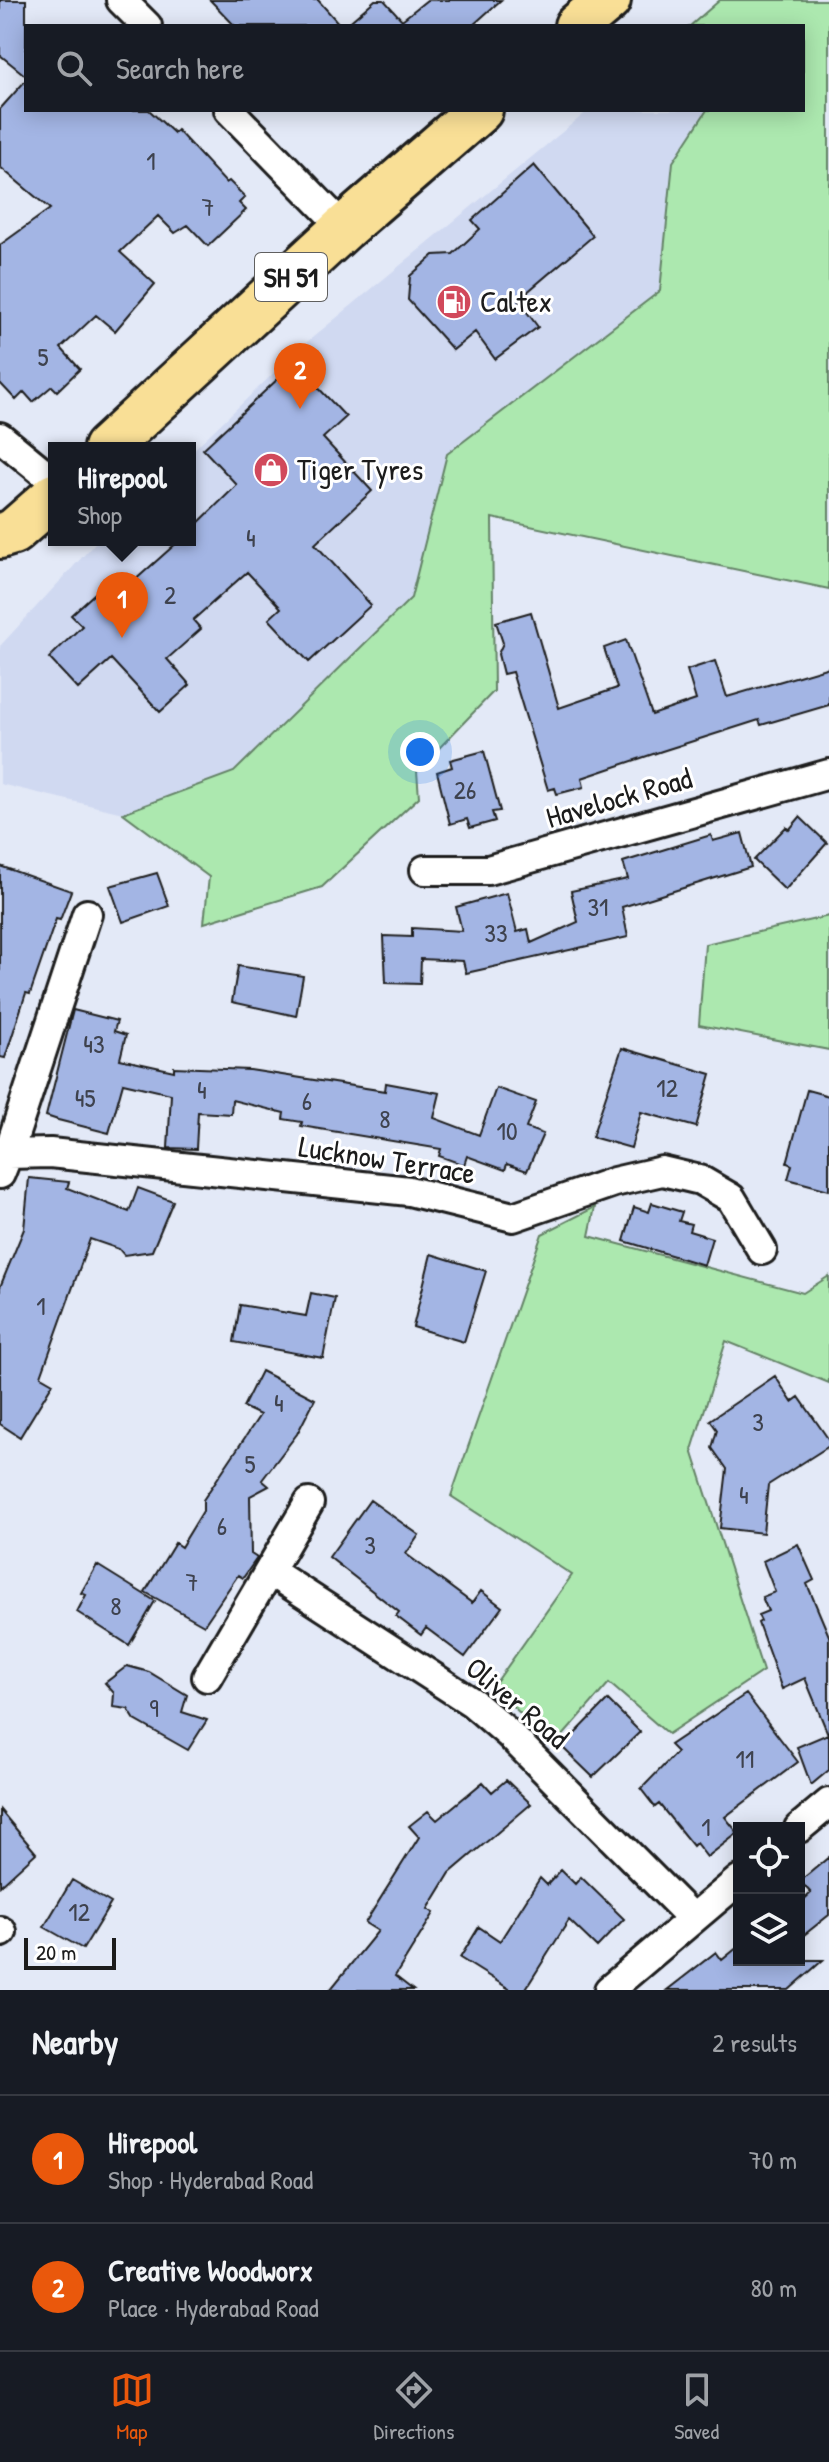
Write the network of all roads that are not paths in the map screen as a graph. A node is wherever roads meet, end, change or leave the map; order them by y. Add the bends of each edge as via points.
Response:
1 (121, 0) edge
2 (608, 0) edge
3 (145, 24) edge
4 (579, 24) edge
5 (231, 112) edge
6 (478, 112) edge
7 (344, 228) junction
8 (0, 437) edge
9 (112, 442) edge
10 (48, 476) edge
11 (48, 502) edge
12 (4, 544) edge
13 (829, 774) edge
14 (425, 870) dead end
15 (87, 914) dead end
16 (3, 1162) edge
17 (762, 1250) dead end
18 (309, 1503) dead end
19 (271, 1572) junction
20 (207, 1677) dead end
21 (829, 1803) edge
22 (805, 1823) edge
23 (733, 1885) edge
24 (693, 1919) junction
25 (609, 1990) edge

1 - 3 street
2 - 4 main road
5 - 7 street
6 - 7 main road, SH 51
7 - 9 main road, SH 51
8 - 10 street
11 - 12 main road
13 - 14 street, Havelock Road via 488,870
15 - 16 street
16 - 17 street, Lucknow Terrace via 50,1153 409,1191 513,1217 662,1171 700,1180 731,1198
18 - 19 street
19 - 20 street
19 - 24 street, Oliver Road via 473,1703
21 - 22 street
23 - 24 street
24 - 25 street

